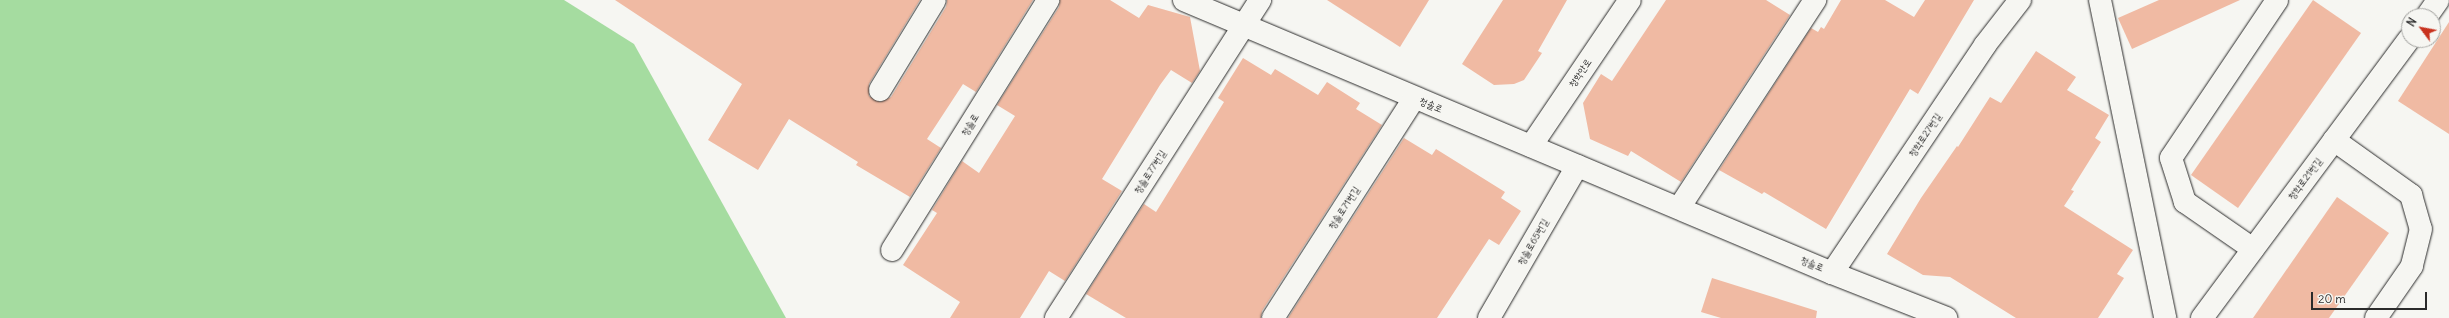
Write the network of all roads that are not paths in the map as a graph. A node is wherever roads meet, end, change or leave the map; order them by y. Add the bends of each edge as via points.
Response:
1 (935, 0) edge
2 (1048, 0) edge
3 (1184, 0) edge
4 (1260, 0) edge
5 (1630, 0) edge
6 (1815, 0) edge
7 (2020, 0) edge
8 (2100, 0) edge
9 (2277, 0) edge
10 (1243, 26) junction
11 (2403, 48) edge
12 (880, 90) dead end
13 (1414, 98) junction
14 (2334, 140) junction
15 (1531, 146) junction
16 (1577, 166) junction
17 (1678, 208) junction
18 (2253, 249) junction
19 (892, 250) dead end
20 (1832, 273) junction
21 (1056, 318) edge
22 (1273, 318) edge
23 (1489, 318) edge
24 (1946, 318) edge
25 (2165, 318) edge
26 (2202, 318) edge
27 (2376, 318) edge

1 - 12 street
2 - 19 street, 청솔로
3 - 10 street, 청솔로
4 - 10 street, 청솔로77번길
5 - 15 street, 청학안로
6 - 17 street
7 - 20 street, 청학로27번길 via 1986,45
8 - 25 street
9 - 18 street via 2172,158 2185,202
10 - 13 street, 청솔로
10 - 21 street, 청솔로77번길
11 - 14 street, 청학로21번길
13 - 15 street, 청솔로
13 - 22 street, 청솔로71번길
14 - 18 street, 청학로21번길
14 - 27 street via 2411,195 2421,229 2412,266
15 - 16 street, 청솔로
16 - 17 street, 청솔로
16 - 23 street, 청솔로65번길
17 - 20 street, 청솔로
18 - 26 street, 청학로21번길
20 - 24 street, 청솔로

